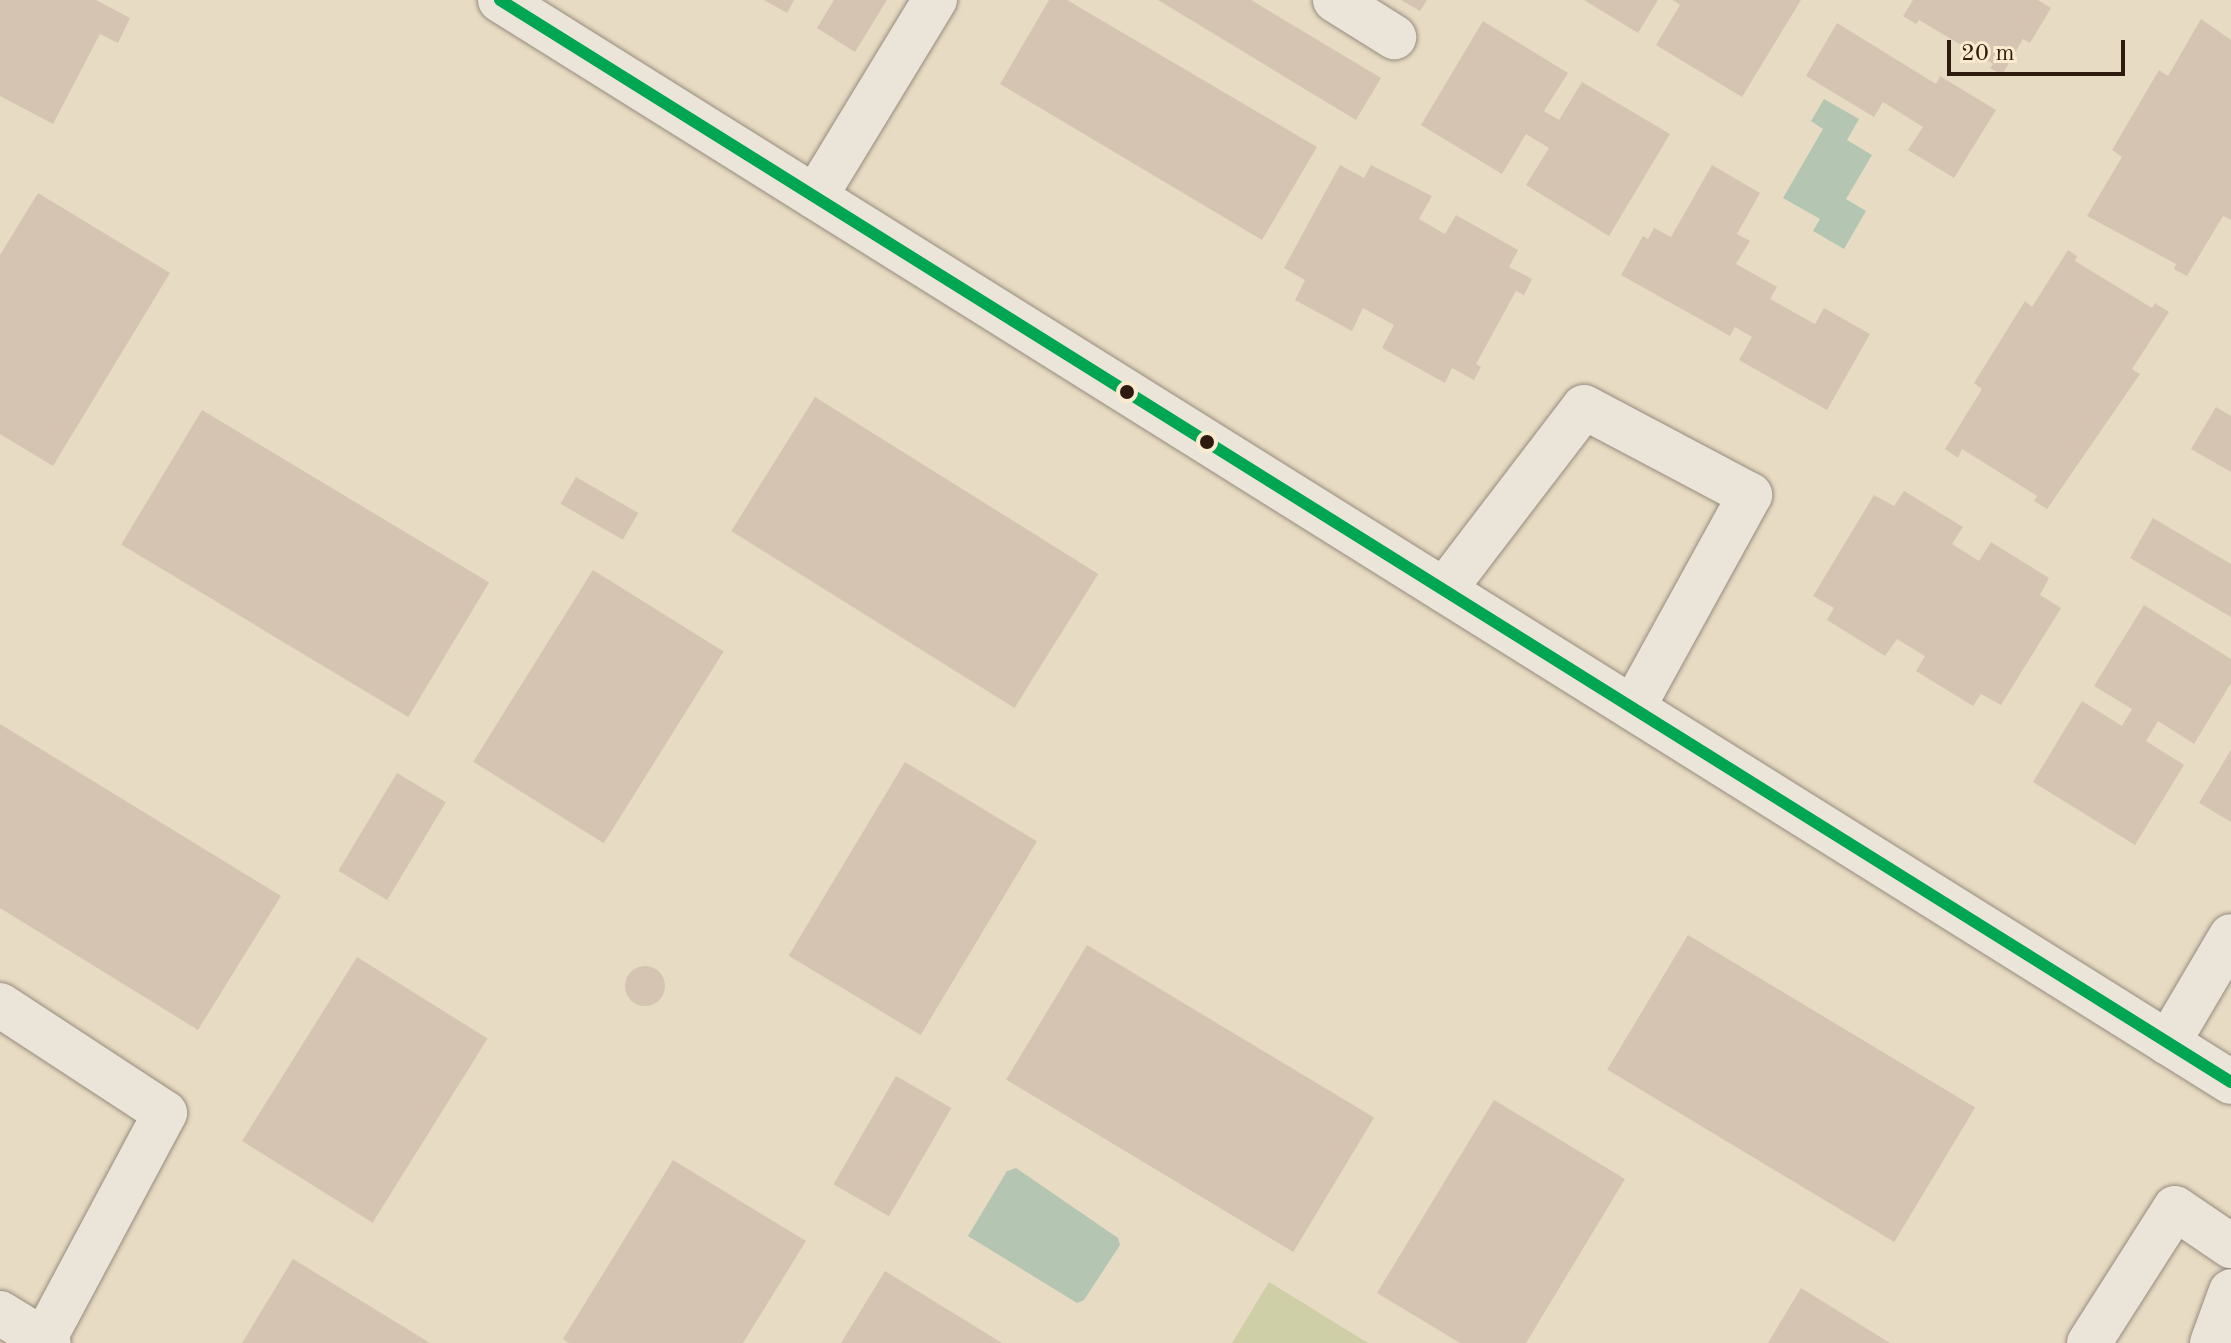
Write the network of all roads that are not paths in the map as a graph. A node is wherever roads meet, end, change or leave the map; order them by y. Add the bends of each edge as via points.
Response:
1 (500, 0) edge
2 (935, 0) edge
3 (1335, 0) edge
4 (1394, 37) dead end
5 (815, 197) junction
6 (1444, 590) junction
7 (1633, 708) junction
8 (2231, 936) edge
9 (0, 1005) edge
10 (2168, 1043) junction
11 (2231, 1082) edge
12 (2231, 1246) edge
13 (2231, 1291) edge
14 (0, 1313) edge
15 (46, 1341) edge
16 (2089, 1343) edge
17 (2212, 1343) edge

1 - 5 street
2 - 5 street
3 - 4 street
5 - 6 street
6 - 7 street
6 - 7 street via 1584,407 1750,495
7 - 10 street
8 - 10 street
9 - 15 street via 165,1113
10 - 11 street
12 - 16 street via 2175,1208
13 - 17 street
14 - 15 street

